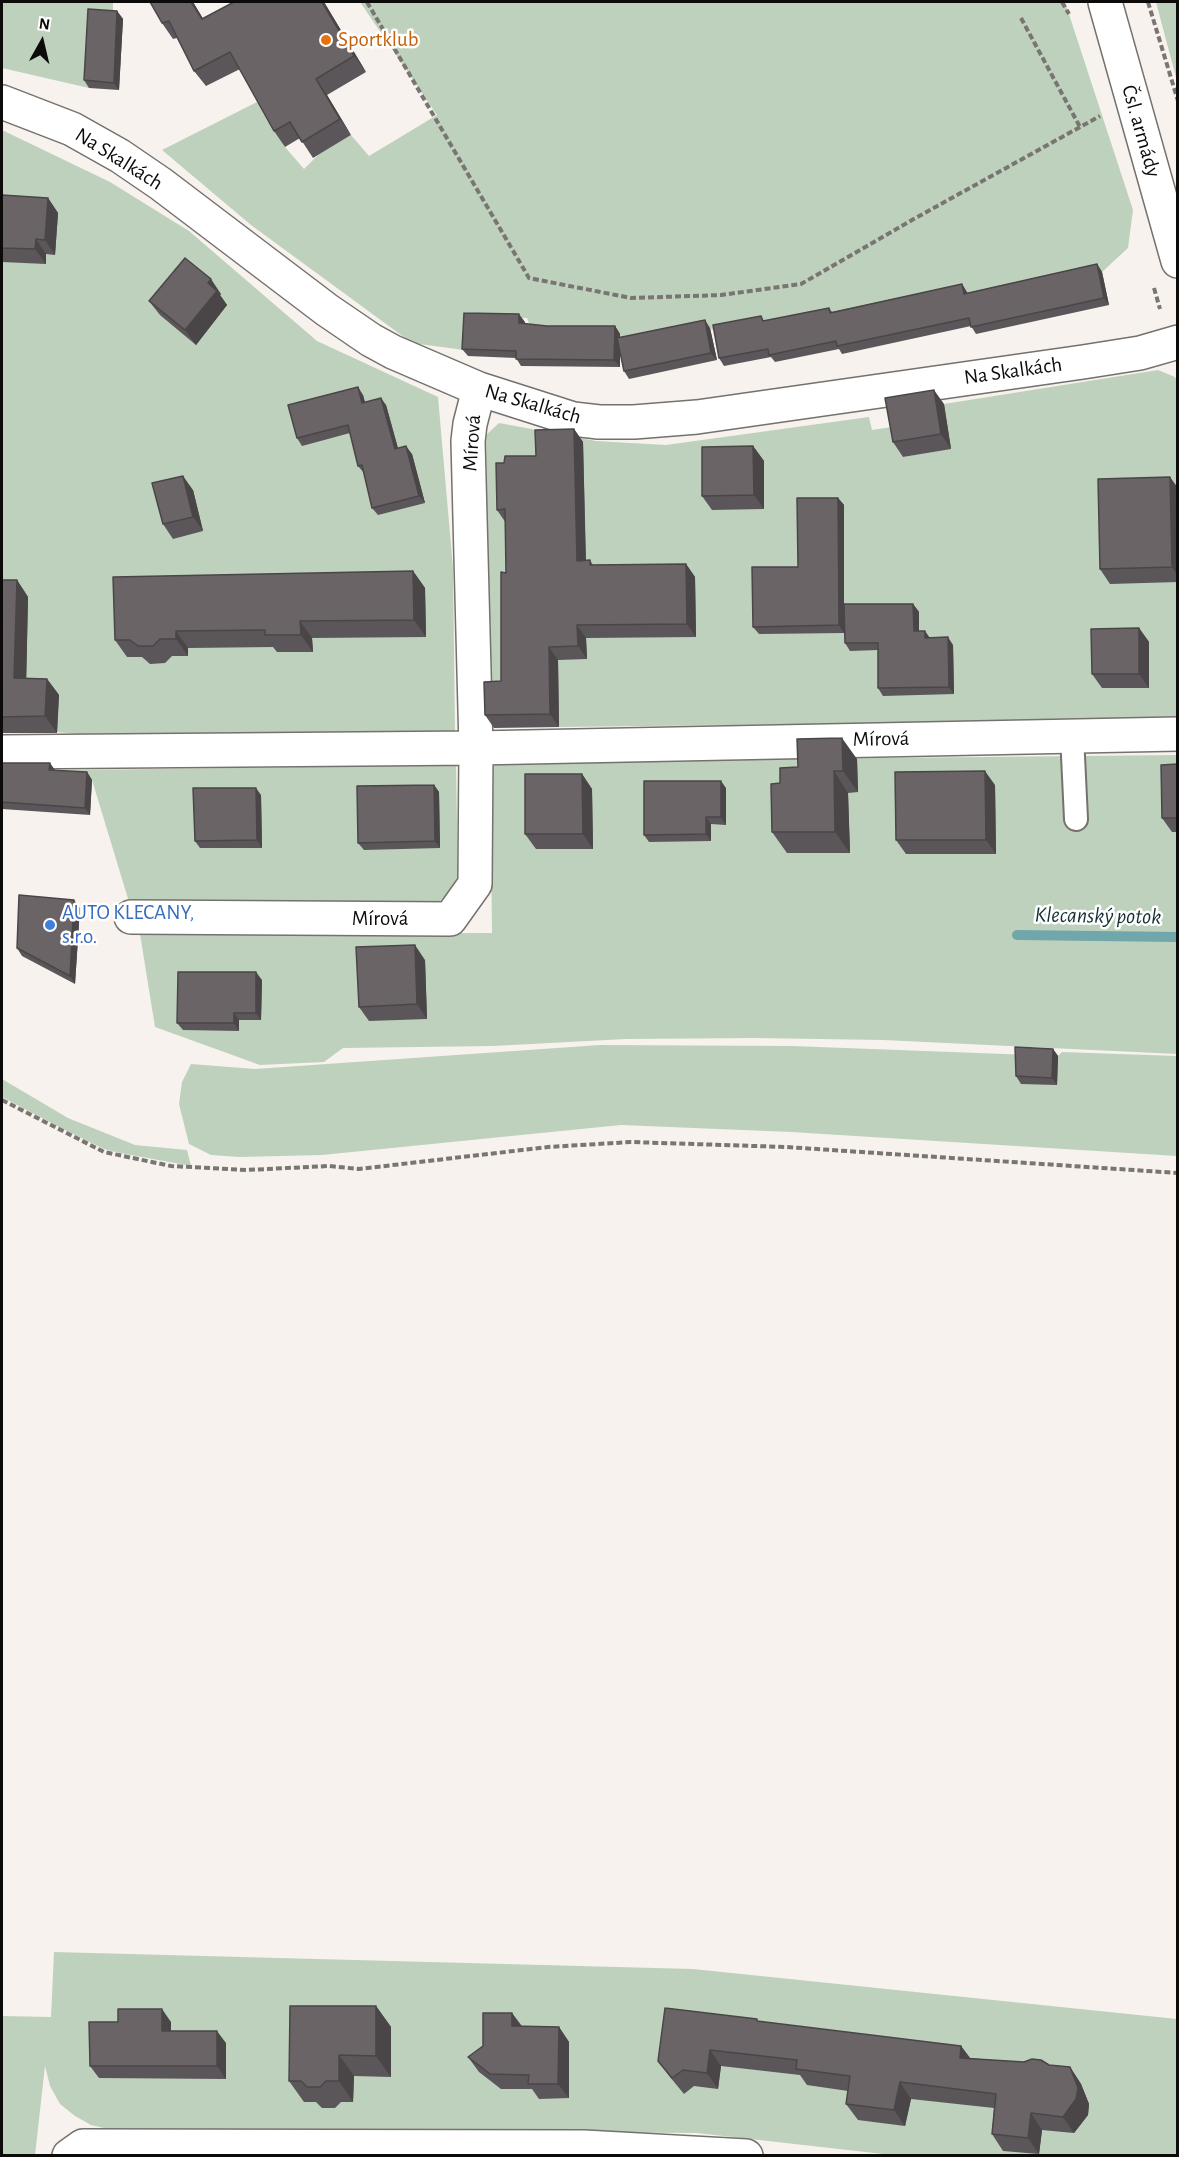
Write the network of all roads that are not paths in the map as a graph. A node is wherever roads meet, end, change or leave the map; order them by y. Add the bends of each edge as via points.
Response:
1 (1105, 2) edge
2 (2, 102) edge
3 (1178, 261) edge
4 (1178, 342) edge
5 (479, 389) junction
6 (1178, 734) edge
7 (1072, 735) junction
8 (476, 748) junction
9 (2, 752) edge
10 (1076, 819) dead end
11 (131, 917) dead end
12 (69, 2156) edge
13 (746, 2156) edge

1 - 3 street, Čsl. armády
2 - 5 street, Na Skalkách via 72,129 120,156 352,328 393,352
4 - 5 street, Na Skalkách via 1083,362 668,421 573,419
5 - 8 street, Mírová via 468,441
6 - 7 street, Mírová
7 - 8 street, Mírová
7 - 10 lane
8 - 9 street, Mírová
8 - 11 street, Mírová via 475,884 450,919
12 - 13 street via 83,2146 584,2147

